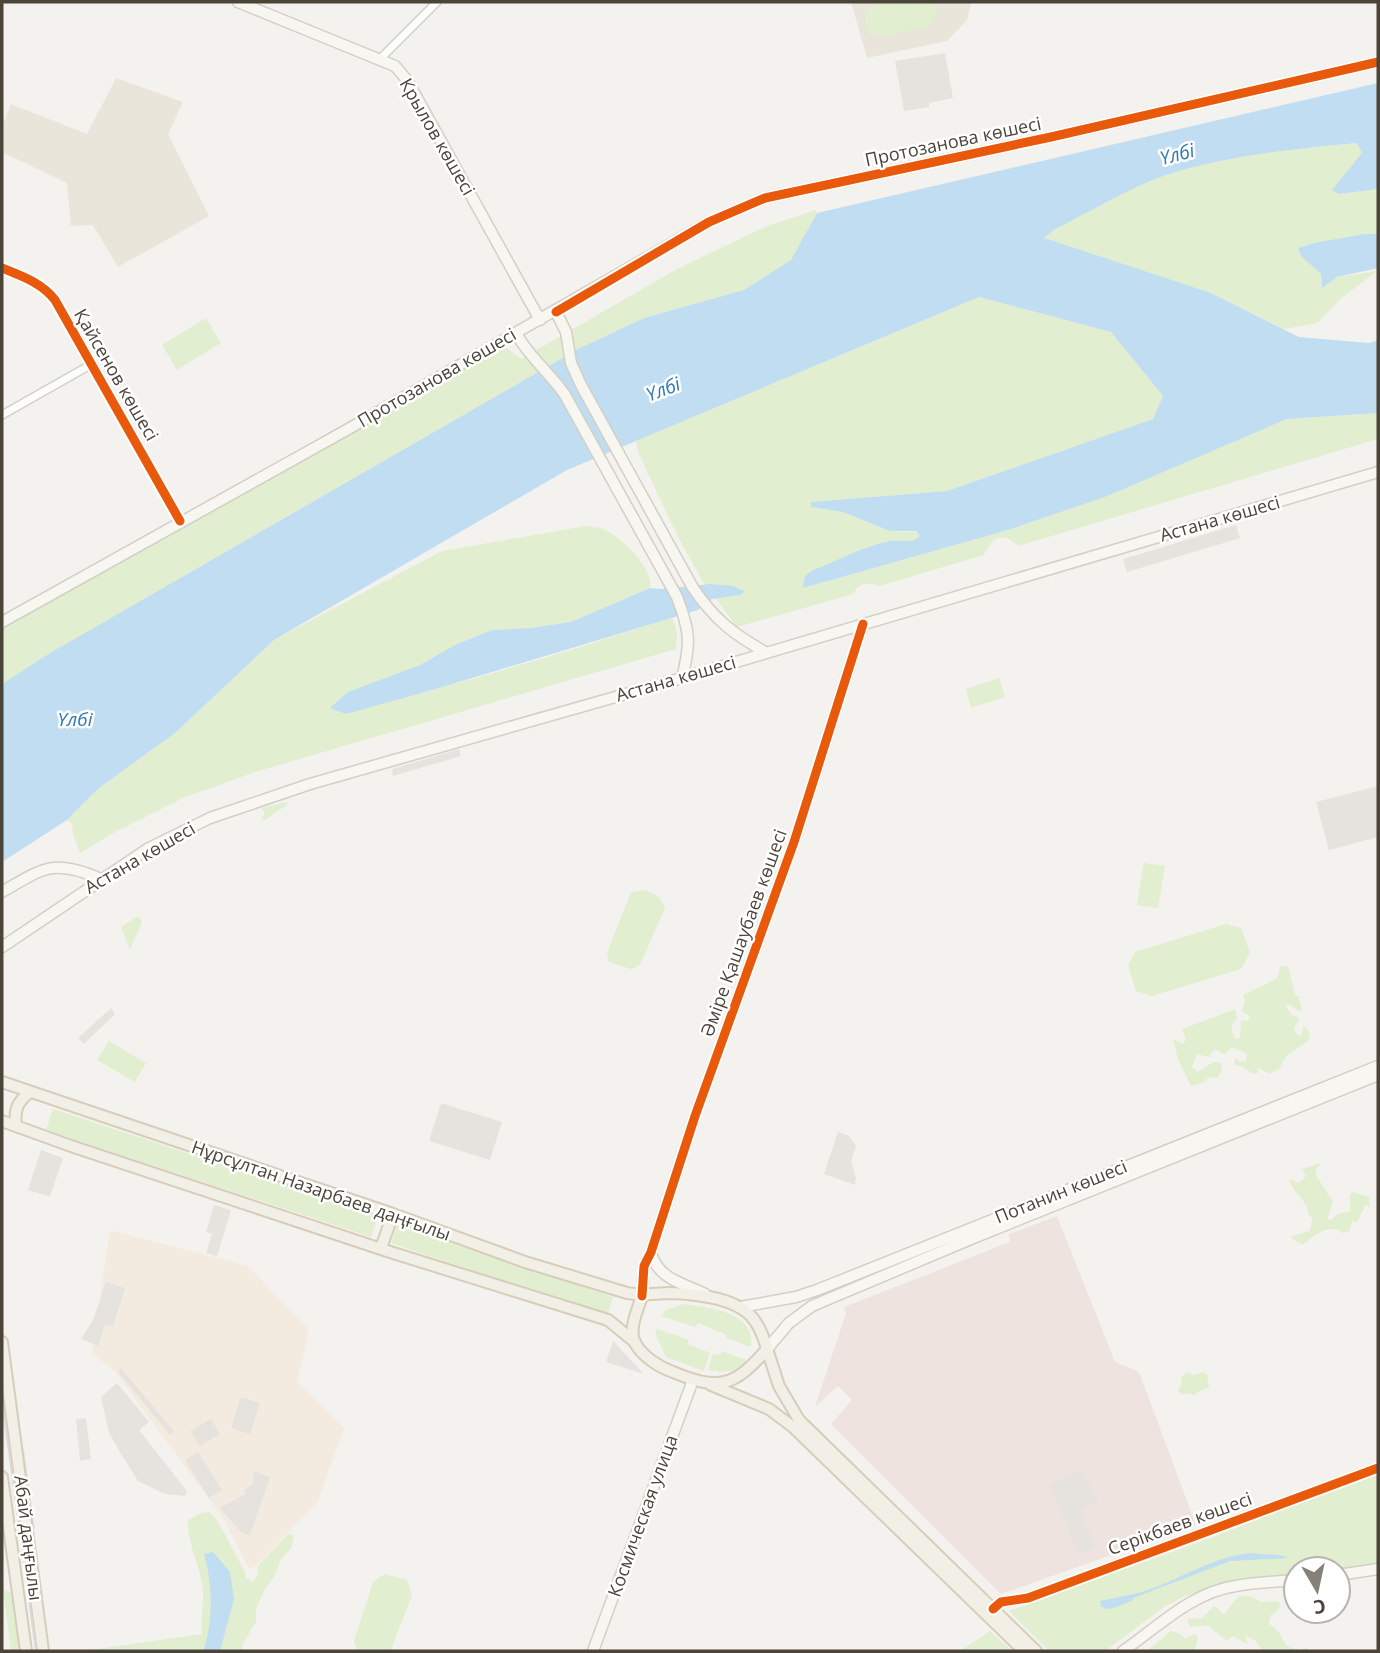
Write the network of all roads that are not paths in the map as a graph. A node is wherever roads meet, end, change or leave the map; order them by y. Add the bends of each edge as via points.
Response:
1 (238, 2) edge
2 (437, 2) edge
3 (381, 58) junction
4 (1378, 62) edge
5 (2, 268) edge
6 (556, 312) junction
7 (540, 320) junction
8 (516, 333) junction
9 (92, 364) junction
10 (2, 415) edge
11 (1378, 472) edge
12 (180, 522) junction
13 (2, 622) edge
14 (863, 624) junction
15 (767, 653) junction
16 (682, 678) junction
17 (101, 878) junction
18 (2, 892) edge
19 (2, 947) edge
20 (1378, 1066) edge
21 (1378, 1075) edge
22 (2, 1082) edge
23 (30, 1092) junction
24 (2, 1121) edge
25 (16, 1126) junction
26 (393, 1214) junction
27 (381, 1248) junction
28 (652, 1252) junction
29 (642, 1296) junction
30 (715, 1299) junction
31 (741, 1307) junction
32 (2, 1342) edge
33 (635, 1342) junction
34 (767, 1349) junction
35 (693, 1380) junction
36 (710, 1385) junction
37 (1378, 1468) edge
38 (2, 1477) edge
39 (1378, 1569) edge
40 (1352, 1573) edge
41 (1282, 1581) edge
42 (996, 1616) junction
43 (1136, 1642) junction
44 (26, 1651) edge
45 (43, 1651) edge
46 (593, 1651) edge
47 (1024, 1651) edge
48 (1036, 1651) edge
49 (1123, 1651) edge
50 (1129, 1651) edge

1 - 3 main road, Крылов көшесі
2 - 3 street
3 - 7 main road, Крылов көшесі via 407,80
4 - 6 main road, Протозанова көшесі via 765,198 709,222
5 - 9 street, Қайсенов көшесі via 47,290
6 - 7 main road, Протозанова көшесі
6 - 15 main road via 581,385 699,597 732,633
7 - 8 main road, Протозанова көшесі
8 - 12 main road, Протозанова көшесі
8 - 16 main road via 565,395 670,585 684,615 690,648
9 - 10 street
9 - 12 street, Қайсенов көшесі
11 - 14 main road, Астана көшесі
12 - 13 main road, Протозанова көшесі
14 - 15 main road, Астана көшесі
14 - 28 main road, Әміре Қашаубаев көшесі
15 - 16 main road, Астана көшесі
16 - 17 main road, Астана көшесі via 310,784 205,820
17 - 18 main road via 82,870 51,867
17 - 19 main road, Астана көшесі
20 - 31 main road, Потанин көшесі via 817,1290
21 - 34 main road, Потанин көшесі via 812,1306 789,1323
22 - 23 main road, Нұрсұлтан Назарбаев даңғылы
23 - 25 main road via 17,1105
23 - 26 main road, Нұрсұлтан Назарбаев даңғылы
24 - 25 main road, Нұрсұлтан Назарбаев даңғылы
25 - 27 main road, Нұрсұлтан Назарбаев даңғылы
26 - 27 main road
26 - 29 main road, Нұрсұлтан Назарбаев даңғылы via 525,1262
27 - 33 main road, Нұрсұлтан Назарбаев даңғылы via 608,1320
28 - 29 main road, Әміре Қашаубаев көшесі via 644,1266
28 - 30 main road via 661,1272
29 - 30 main road, Нұрсұлтан Назарбаев даңғылы via 672,1293
29 - 33 main road via 633,1330
30 - 31 main road, Нұрсұлтан Назарбаев даңғылы
31 - 34 main road, Нұрсұлтан Назарбаев даңғылы via 757,1325
32 - 45 main road, Абай даңғылы
33 - 35 main road, Нұрсұлтан Назарбаев даңғылы via 661,1367
34 - 36 main road via 743,1374
34 - 42 main road, Нұрсұлтан Назарбаев даңғылы via 779,1386 799,1420
35 - 36 main road, Нұрсұлтан Назарбаев даңғылы
35 - 46 main road, Космическая улица
36 - 42 main road, Нұрсұлтан Назарбаев даңғылы via 769,1409 793,1427
37 - 42 main road, Серікбаев көшесі via 1028,1598 1001,1602
38 - 44 main road, Абай даңғылы
39 - 40 main road
41 - 43 main road via 1234,1586 1208,1594
42 - 47 main road, Нұрсұлтан Назарбаев даңғылы
42 - 48 main road, Нұрсұлтан Назарбаев даңғылы
43 - 49 main road
43 - 50 main road

